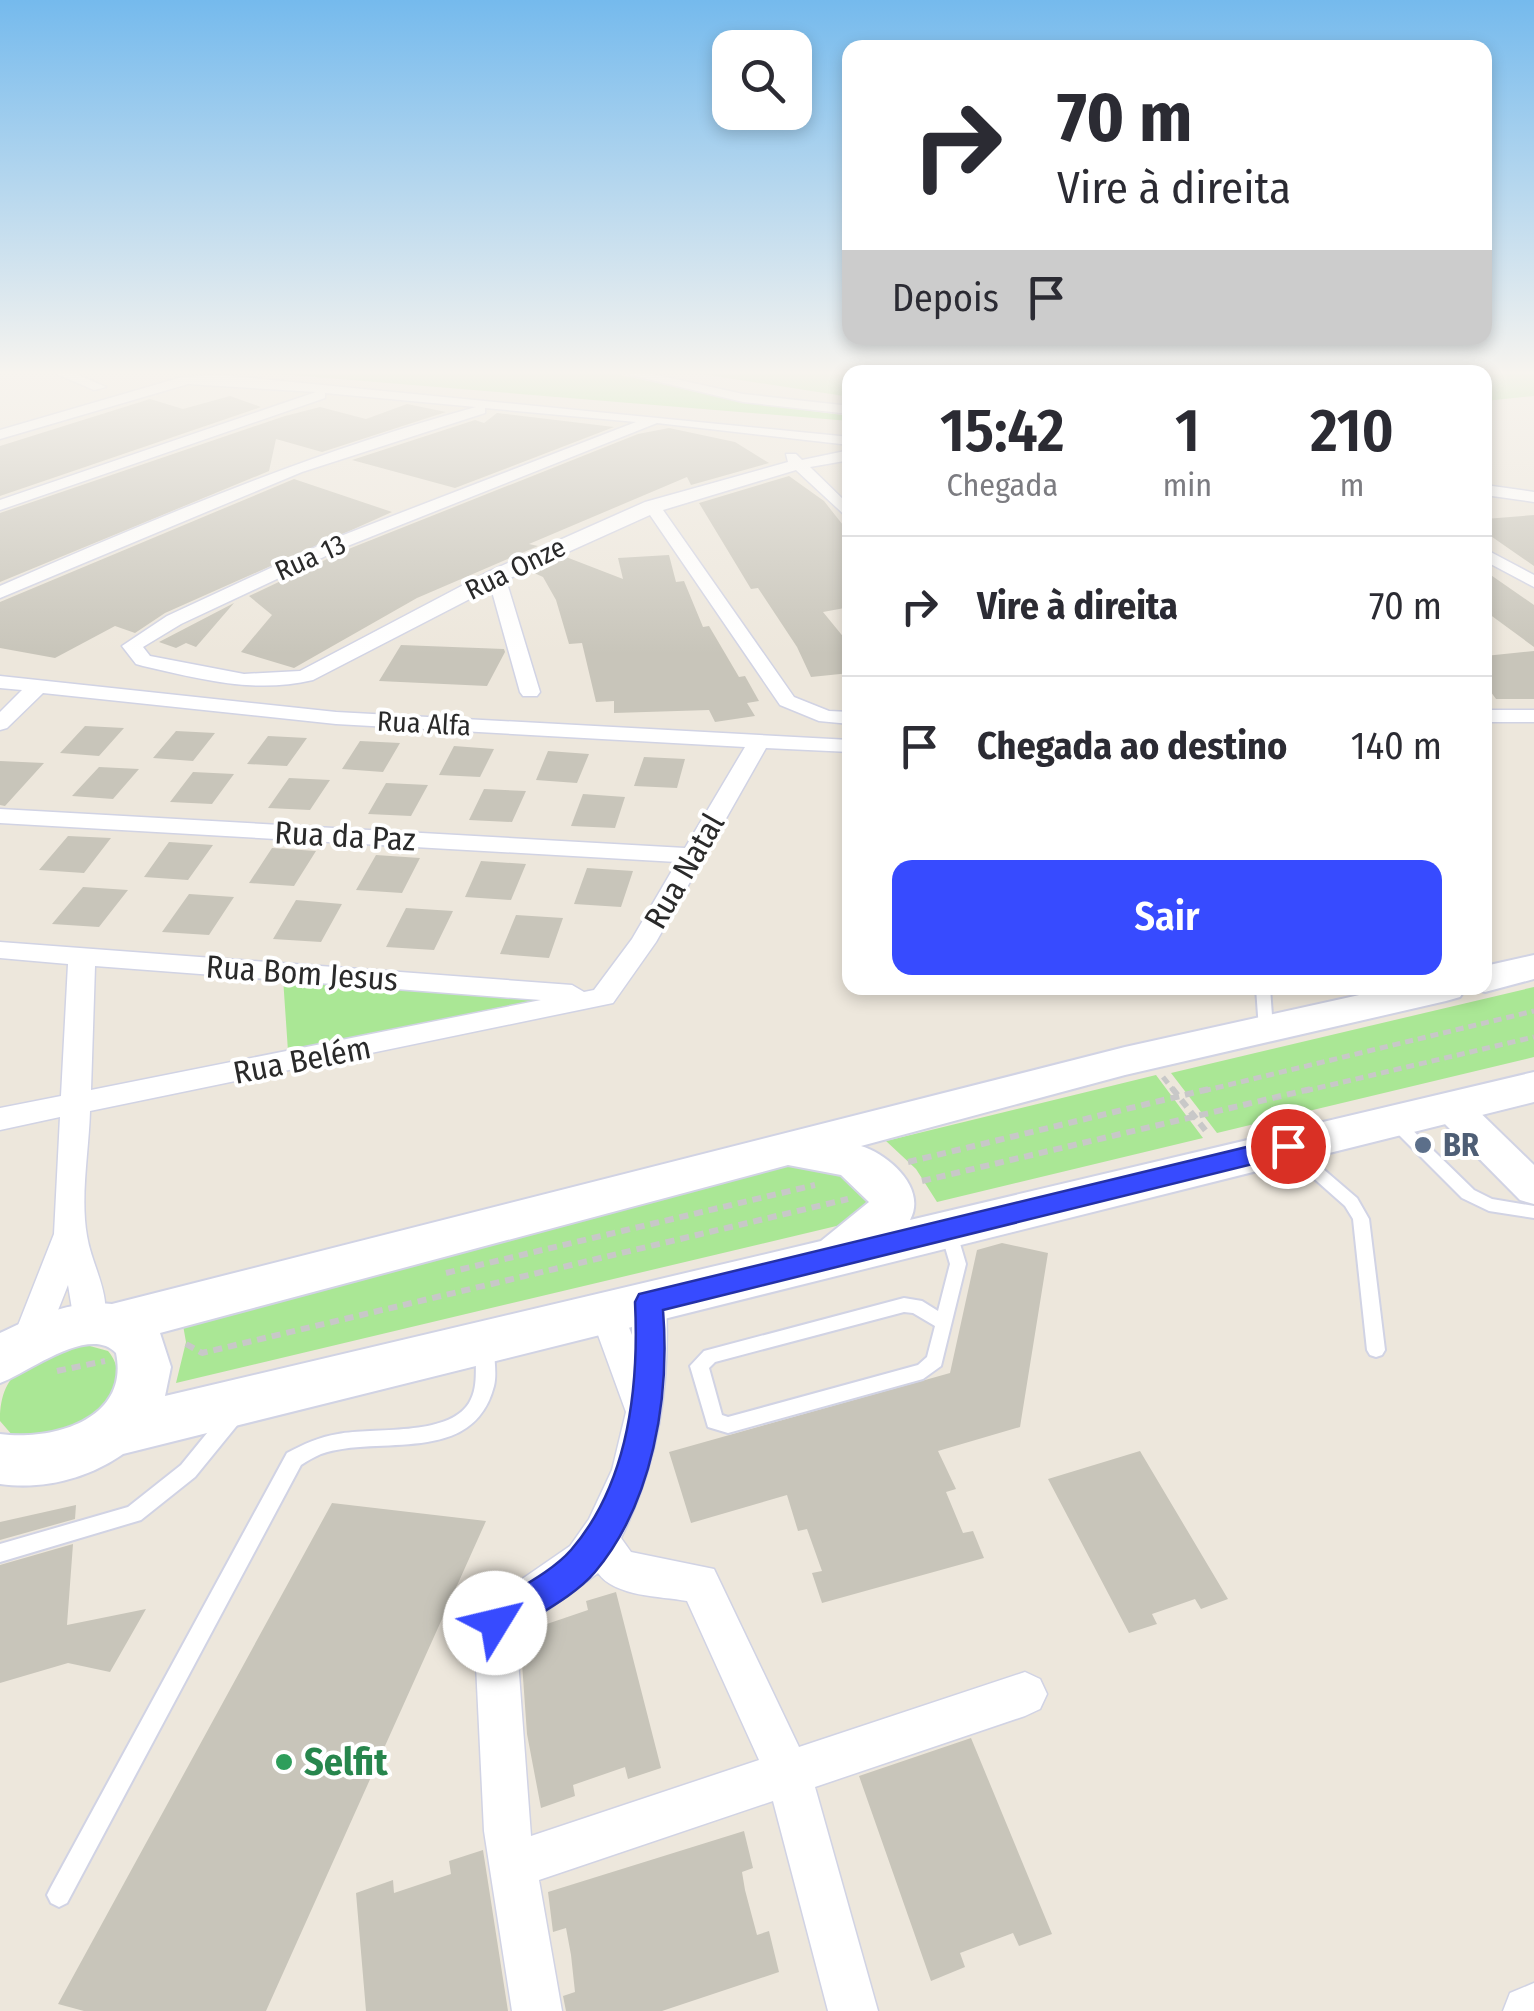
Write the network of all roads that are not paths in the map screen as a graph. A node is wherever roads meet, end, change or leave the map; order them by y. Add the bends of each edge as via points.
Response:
1 (106, 466) edge
2 (309, 466) edge
3 (537, 466) edge
4 (753, 466) edge
5 (776, 466) edge
6 (809, 466) edge
7 (773, 468) junction
8 (814, 475) junction
9 (1492, 489) edge
10 (1534, 493) edge
11 (654, 503) junction
12 (0, 504) edge
13 (842, 506) edge
14 (613, 522) junction
15 (665, 522) junction
16 (1492, 558) edge
17 (496, 575) junction
18 (1534, 582) edge
19 (0, 592) edge
20 (451, 598) junction
21 (506, 598) junction
22 (306, 676) joint
23 (0, 682) edge
24 (38, 686) junction
25 (530, 692) dead end
26 (1492, 716) edge
27 (1534, 716) edge
28 (842, 718) edge
29 (0, 724) edge
30 (759, 742) junction
31 (842, 746) edge
32 (0, 816) edge
33 (691, 856) junction
34 (0, 950) edge
35 (82, 956) junction
36 (1534, 967) edge
37 (1492, 976) edge
38 (1382, 995) edge
39 (603, 996) junction
40 (1264, 1008) edge
41 (1534, 1087) edge
42 (76, 1104) junction
43 (1451, 1107) junction
44 (0, 1119) edge
45 (1394, 1121) junction
46 (1288, 1146) junction
47 (781, 1150) junction
48 (1534, 1189) edge
49 (1534, 1212) edge
50 (948, 1229) junction
51 (70, 1234) junction
52 (817, 1261) junction
53 (628, 1307) junction
54 (944, 1323) junction
55 (113, 1334) junction
56 (484, 1342) junction
57 (1376, 1350) dead end
58 (20, 1353) edge
59 (244, 1401) junction
60 (107, 1434) junction
61 (0, 1459) edge
62 (597, 1538) junction
63 (0, 1553) edge
64 (1025, 1694) dead end
65 (790, 1776) junction
66 (514, 1865) junction
67 (59, 1895) dead end
68 (537, 2011) edge
69 (853, 2011) edge

1 - 12 street
2 - 19 street
3 - 22 street, Rua 13 via 339,544 132,646 143,660 246,682
4 - 11 street
5 - 7 street, Rua Onze
6 - 8 street
7 - 8 street
7 - 11 street, Rua Onze
8 - 13 street
9 - 10 street
11 - 14 street, Rua Onze
11 - 15 street
14 - 15 street
14 - 17 street, Rua Onze
15 - 28 street via 787,701
16 - 18 street
17 - 20 street, Rua Onze
17 - 21 street
20 - 21 street
20 - 22 street, Rua Onze
21 - 25 street
23 - 24 street, Rua Alfa
24 - 29 street
24 - 30 street, Rua Alfa via 336,718
26 - 27 street
30 - 31 street, Rua Alfa
30 - 33 street, Rua Natal
32 - 33 street, Rua da Paz
33 - 39 street, Rua Natal via 643,942
34 - 35 street, Rua Bom Jesus
35 - 39 street, Rua Bom Jesus
35 - 42 street
36 - 37 main road
38 - 40 main road
39 - 42 street, Rua Belém
40 - 47 main road via 1146,1056
41 - 43 main road
42 - 44 street, Rua Belém
42 - 51 street
43 - 45 main road
43 - 48 street
45 - 46 main road
45 - 49 lane via 1468,1194
46 - 50 main road
46 - 57 lane via 1361,1219
47 - 52 main road via 853,1160 892,1193 892,1210 880,1223
47 - 55 main road
50 - 52 main road
50 - 54 lane via 958,1264
51 - 55 street via 88,1298
51 - 58 street
52 - 53 main road
53 - 56 main road
53 - 62 street via 644,1414 614,1512
54 - 54 lane via 935,1360 923,1371 728,1425 714,1421 698,1366 710,1356 904,1305
55 - 58 main road
55 - 60 main road via 143,1384
56 - 59 main road
56 - 67 lane via 486,1389 456,1428 320,1444 294,1459
59 - 60 main road
59 - 63 lane via 188,1472 134,1514
60 - 61 main road via 62,1458
62 - 65 street via 620,1570 700,1582
62 - 66 street via 582,1562 495,1623
64 - 65 street
65 - 66 street
65 - 69 street
66 - 68 street

